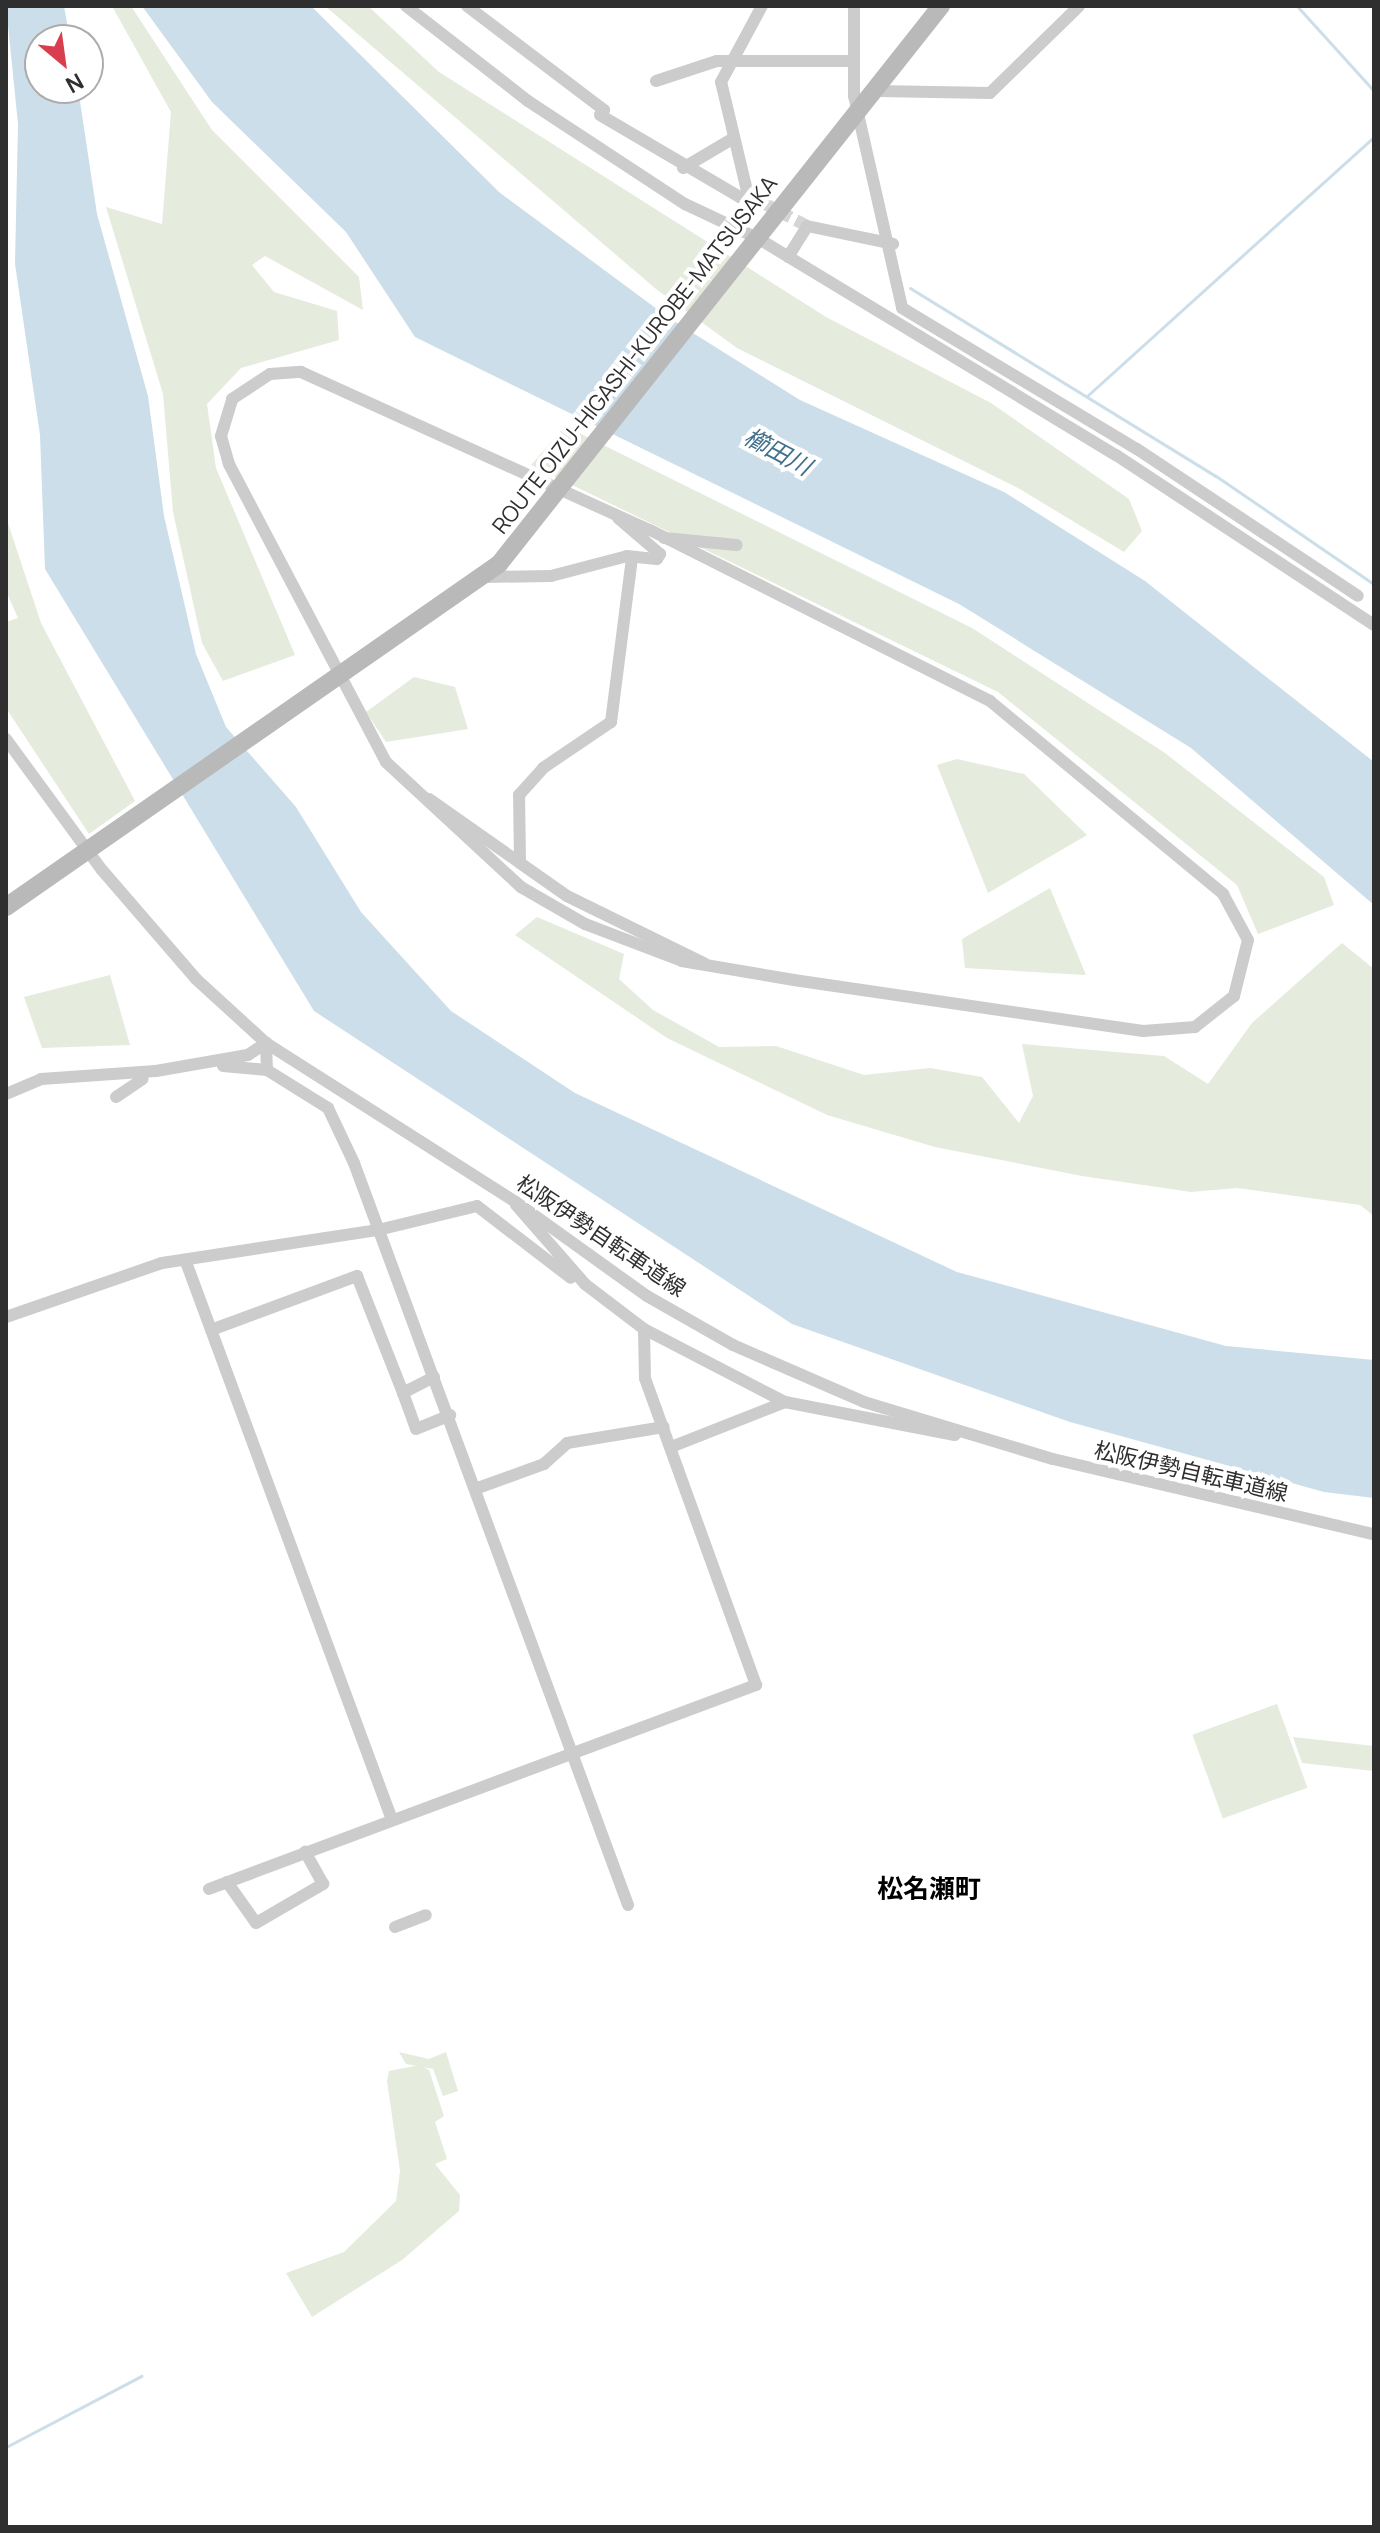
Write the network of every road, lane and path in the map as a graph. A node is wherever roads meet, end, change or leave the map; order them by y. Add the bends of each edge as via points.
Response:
1 (406, 6) edge
2 (467, 6) edge
3 (762, 6) edge
4 (854, 6) edge
5 (941, 6) edge
6 (1079, 6) edge
7 (853, 61) junction
8 (726, 63) junction
9 (656, 81) dead end
10 (877, 91) junction
11 (858, 110) junction
12 (732, 139) junction
13 (683, 168) junction
14 (757, 242) junction
15 (893, 244) junction
16 (788, 257) junction
17 (564, 489) junction
18 (618, 518) junction
19 (664, 538) junction
20 (737, 545) dead end
21 (632, 559) junction
22 (485, 577) junction
23 (1358, 596) dead end
24 (1372, 621) edge
25 (338, 680) junction
26 (6, 739) edge
27 (413, 793) junction
28 (91, 849) junction
29 (520, 863) junction
30 (6, 907) edge
31 (706, 965) junction
32 (266, 1043) junction
33 (267, 1070) junction
34 (156, 1071) junction
35 (6, 1094) edge
36 (116, 1097) dead end
37 (516, 1202) junction
38 (378, 1230) junction
39 (186, 1262) junction
40 (585, 1284) junction
41 (6, 1317) edge
42 (644, 1329) junction
43 (211, 1330) junction
44 (434, 1377) junction
45 (403, 1393) junction
46 (785, 1402) junction
47 (450, 1415) junction
48 (664, 1427) junction
49 (964, 1433) junction
50 (671, 1447) junction
51 (475, 1489) junction
52 (1374, 1534) edge
53 (573, 1751) junction
54 (391, 1817) junction
55 (305, 1852) junction
56 (227, 1882) junction
57 (209, 1889) dead end
58 (628, 1905) dead end
59 (426, 1915) dead end
60 (395, 1927) dead end

1 - 14 street via 573,132 685,204
2 - 13 street via 604,110 600,115
3 - 8 street
4 - 7 street
5 - 10 main road, ROUTE OIZU-HIGASHI-KUROBE-MATSUSAKA
6 - 10 street via 990,93
7 - 8 street
7 - 11 street
8 - 9 street
8 - 12 street via 721,82
10 - 11 main road, ROUTE OIZU-HIGASHI-KUROBE-MATSUSAKA
11 - 14 main road, ROUTE OIZU-HIGASHI-KUROBE-MATSUSAKA
11 - 15 street
12 - 13 street
12 - 13 street via 748,195
14 - 16 street
14 - 17 main road, ROUTE OIZU-HIGASHI-KUROBE-MATSUSAKA
15 - 16 street via 807,226
15 - 23 street via 902,308 1150,457
16 - 24 street via 1116,455
17 - 18 street
17 - 22 main road, ROUTE OIZU-HIGASHI-KUROBE-MATSUSAKA
17 - 25 street via 301,372 248,384 224,420 224,451
18 - 19 street
18 - 21 street via 660,554
19 - 20 street
19 - 31 street via 990,701 1223,894 1248,940 1234,996 1209,1021 1172,1032
21 - 22 street via 551,576
21 - 29 street via 611,722 543,768 519,795
22 - 25 main road, ROUTE OIZU-HIGASHI-KUROBE-MATSUSAKA
25 - 27 street via 386,762
25 - 28 main road, ROUTE OIZU-HIGASHI-KUROBE-MATSUSAKA
26 - 28 street, 松阪伊勢自転車道線
27 - 29 street
27 - 31 street via 521,887 585,924
28 - 30 main road, ROUTE OIZU-HIGASHI-KUROBE-MATSUSAKA
28 - 32 street, 松阪伊勢自転車道線 via 196,979
29 - 31 street via 567,896 648,930
32 - 33 street
32 - 34 street via 248,1055
32 - 37 street, 松阪伊勢自転車道線
33 - 34 street via 232,1064
33 - 38 street via 328,1108
34 - 35 street via 41,1079
34 - 36 street
37 - 40 street
37 - 49 street, 松阪伊勢自転車道線 via 623,1280 733,1345 864,1402
38 - 39 street
38 - 40 street via 477,1206
38 - 44 street
39 - 41 street via 131,1271
39 - 43 street
40 - 42 street
42 - 46 street
42 - 48 street via 640,1356
43 - 45 street via 357,1276
43 - 54 street
44 - 45 street
44 - 47 street
45 - 47 street via 416,1429
46 - 49 street via 885,1425
46 - 50 street
47 - 51 street
48 - 50 street
48 - 51 street via 567,1443 544,1464
49 - 52 street, 松阪伊勢自転車道線
50 - 53 street via 756,1685
51 - 53 street
53 - 54 street
53 - 58 street
54 - 55 street
55 - 56 street
55 - 56 street via 323,1884 256,1923
56 - 57 street
59 - 60 street

